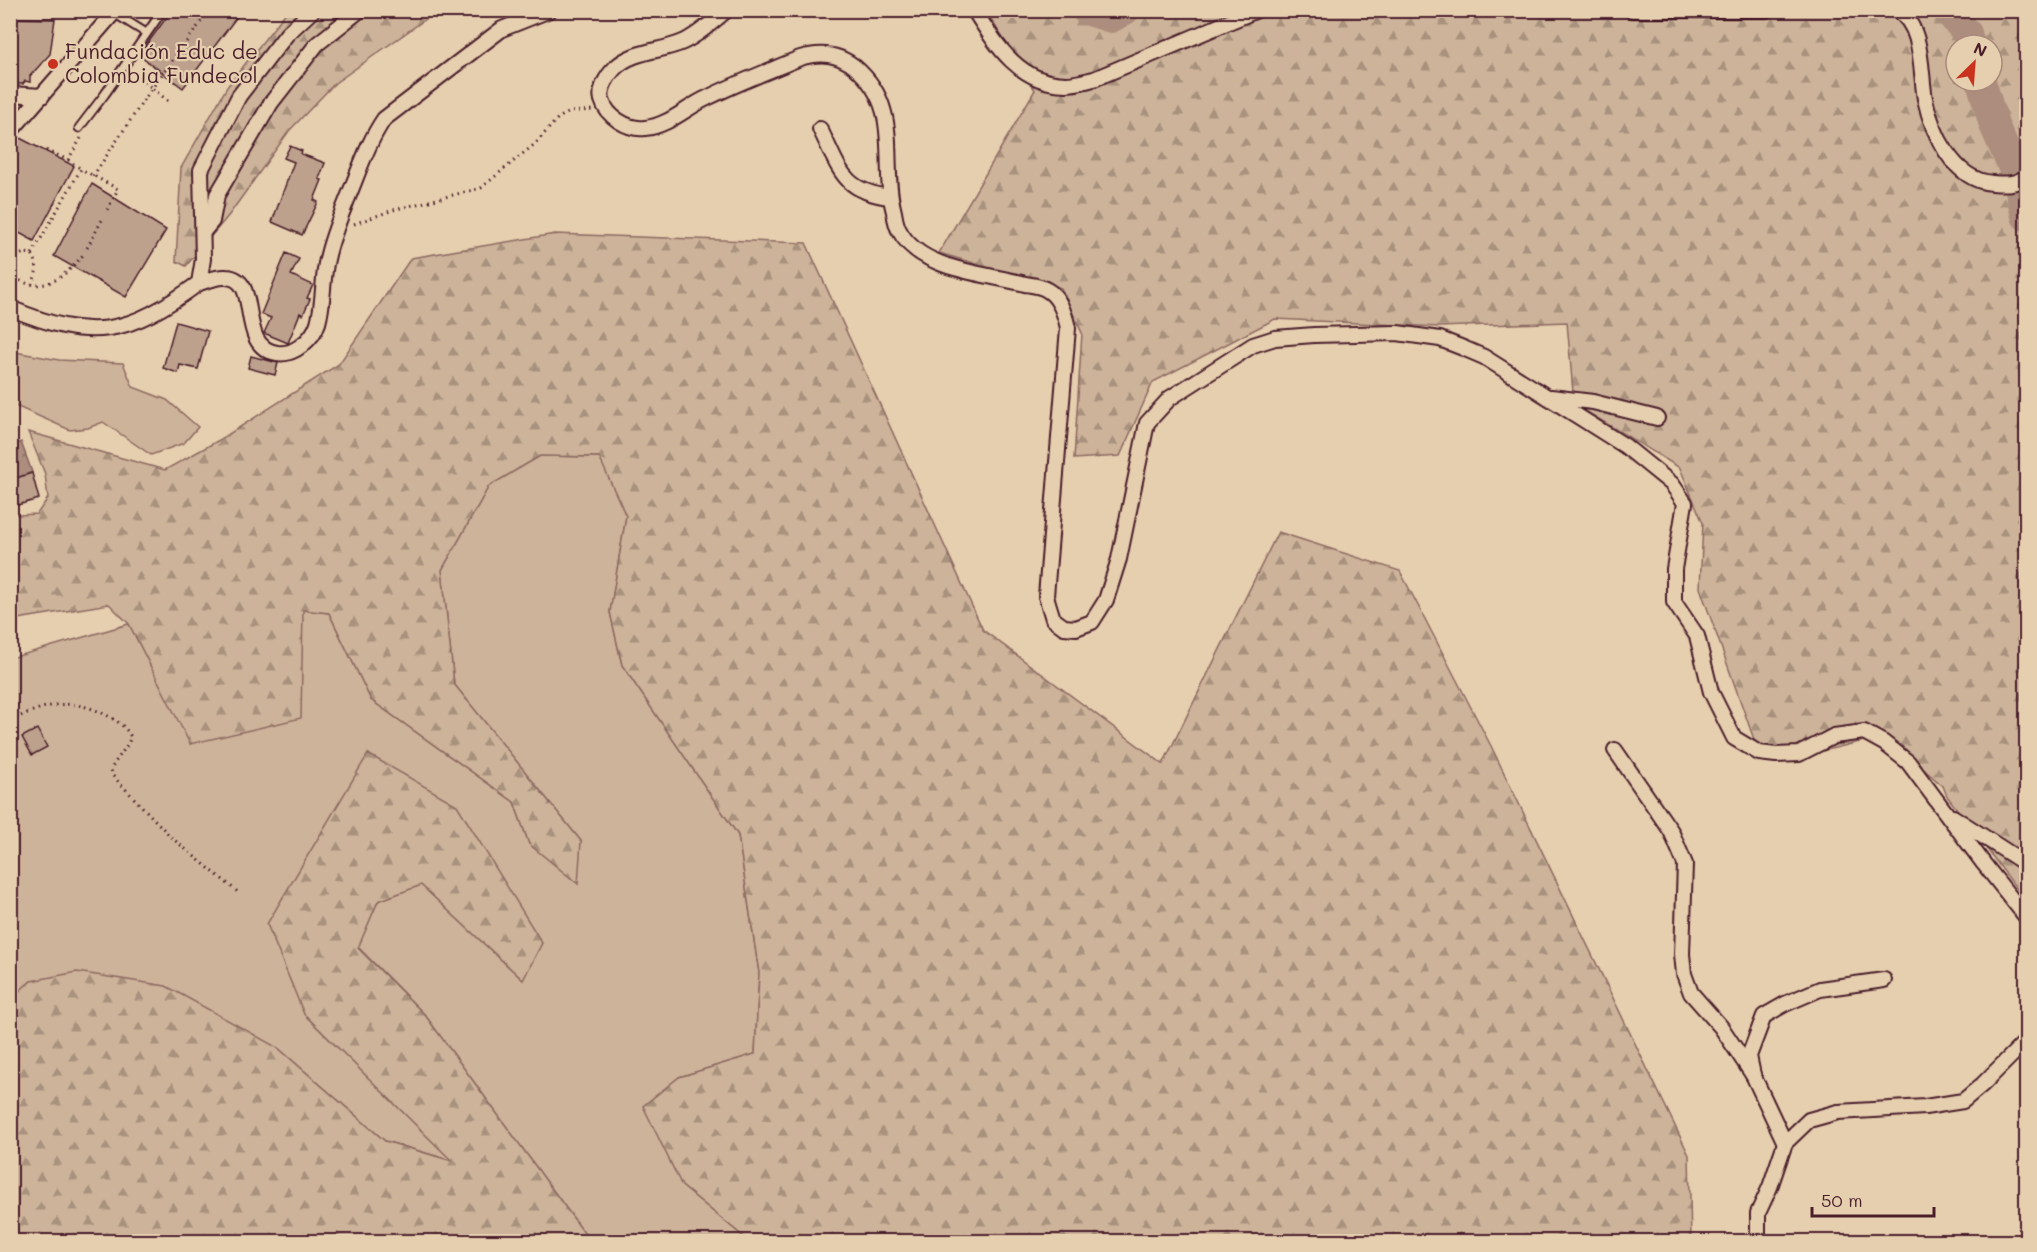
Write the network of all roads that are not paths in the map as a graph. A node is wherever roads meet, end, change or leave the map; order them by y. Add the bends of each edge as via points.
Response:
1 (163, 10) edge
2 (313, 10) edge
3 (360, 10) edge
4 (550, 10) edge
5 (727, 10) edge
6 (974, 10) edge
7 (1257, 10) edge
8 (1632, 10) edge
9 (1766, 10) edge
10 (1896, 10) edge
11 (111, 11) edge
12 (146, 33) junction
13 (10, 94) edge
14 (42, 96) junction
15 (79, 128) dead end
16 (820, 129) dead end
17 (10, 132) edge
18 (2024, 179) edge
19 (890, 198) junction
20 (203, 232) junction
21 (199, 283) junction
22 (10, 308) edge
23 (1546, 396) junction
24 (1657, 418) dead end
25 (1615, 750) dead end
26 (1944, 810) junction
27 (2026, 864) edge
28 (2026, 917) edge
29 (1884, 980) dead end
30 (2026, 1041) edge
31 (1753, 1075) junction
32 (1785, 1143) junction
33 (1758, 1242) edge

1 - 12 lane
2 - 20 street via 286,34 239,96 201,170
3 - 20 street via 317,44 271,103 217,195 212,221
4 - 21 street via 502,28 384,119 372,136 335,230 326,260 318,323 305,342 289,353 273,353 264,348 256,340 243,286 226,277
5 - 19 street via 684,42 621,63 605,80 601,97 604,108 616,120 645,128 800,58 815,54 847,60 876,90 884,111
6 - 7 street via 1002,52 1019,68 1041,80 1066,84 1094,79
8 - 9 street
10 - 18 street via 1916,34 1925,99 1949,156 1980,182 2003,184
11 - 12 lane
11 - 14 street
12 - 15 lane
13 - 14 street
14 - 17 street
16 - 19 street via 848,182 872,195
19 - 23 street via 898,229 911,247 964,272 1047,290 1065,311 1068,328 1046,596 1053,619 1064,627 1076,628 1092,622 1106,600 1119,559 1147,423 1170,398 1253,345 1314,334 1397,333 1440,339 1484,357
20 - 21 street
21 - 22 street via 151,314 104,330 74,329
23 - 24 street via 1593,402
23 - 26 street via 1625,446 1672,484 1685,503 1674,569 1674,602 1697,636 1712,692 1734,738 1759,753 1799,754 1834,736 1864,732 1908,762
25 - 31 street via 1671,831 1685,864 1682,954 1691,993 1721,1027
26 - 27 street
26 - 28 street
29 - 31 street via 1820,989 1764,1016 1749,1056
30 - 32 street via 1963,1101 1838,1112 1809,1120
31 - 32 street
32 - 33 street via 1758,1213

